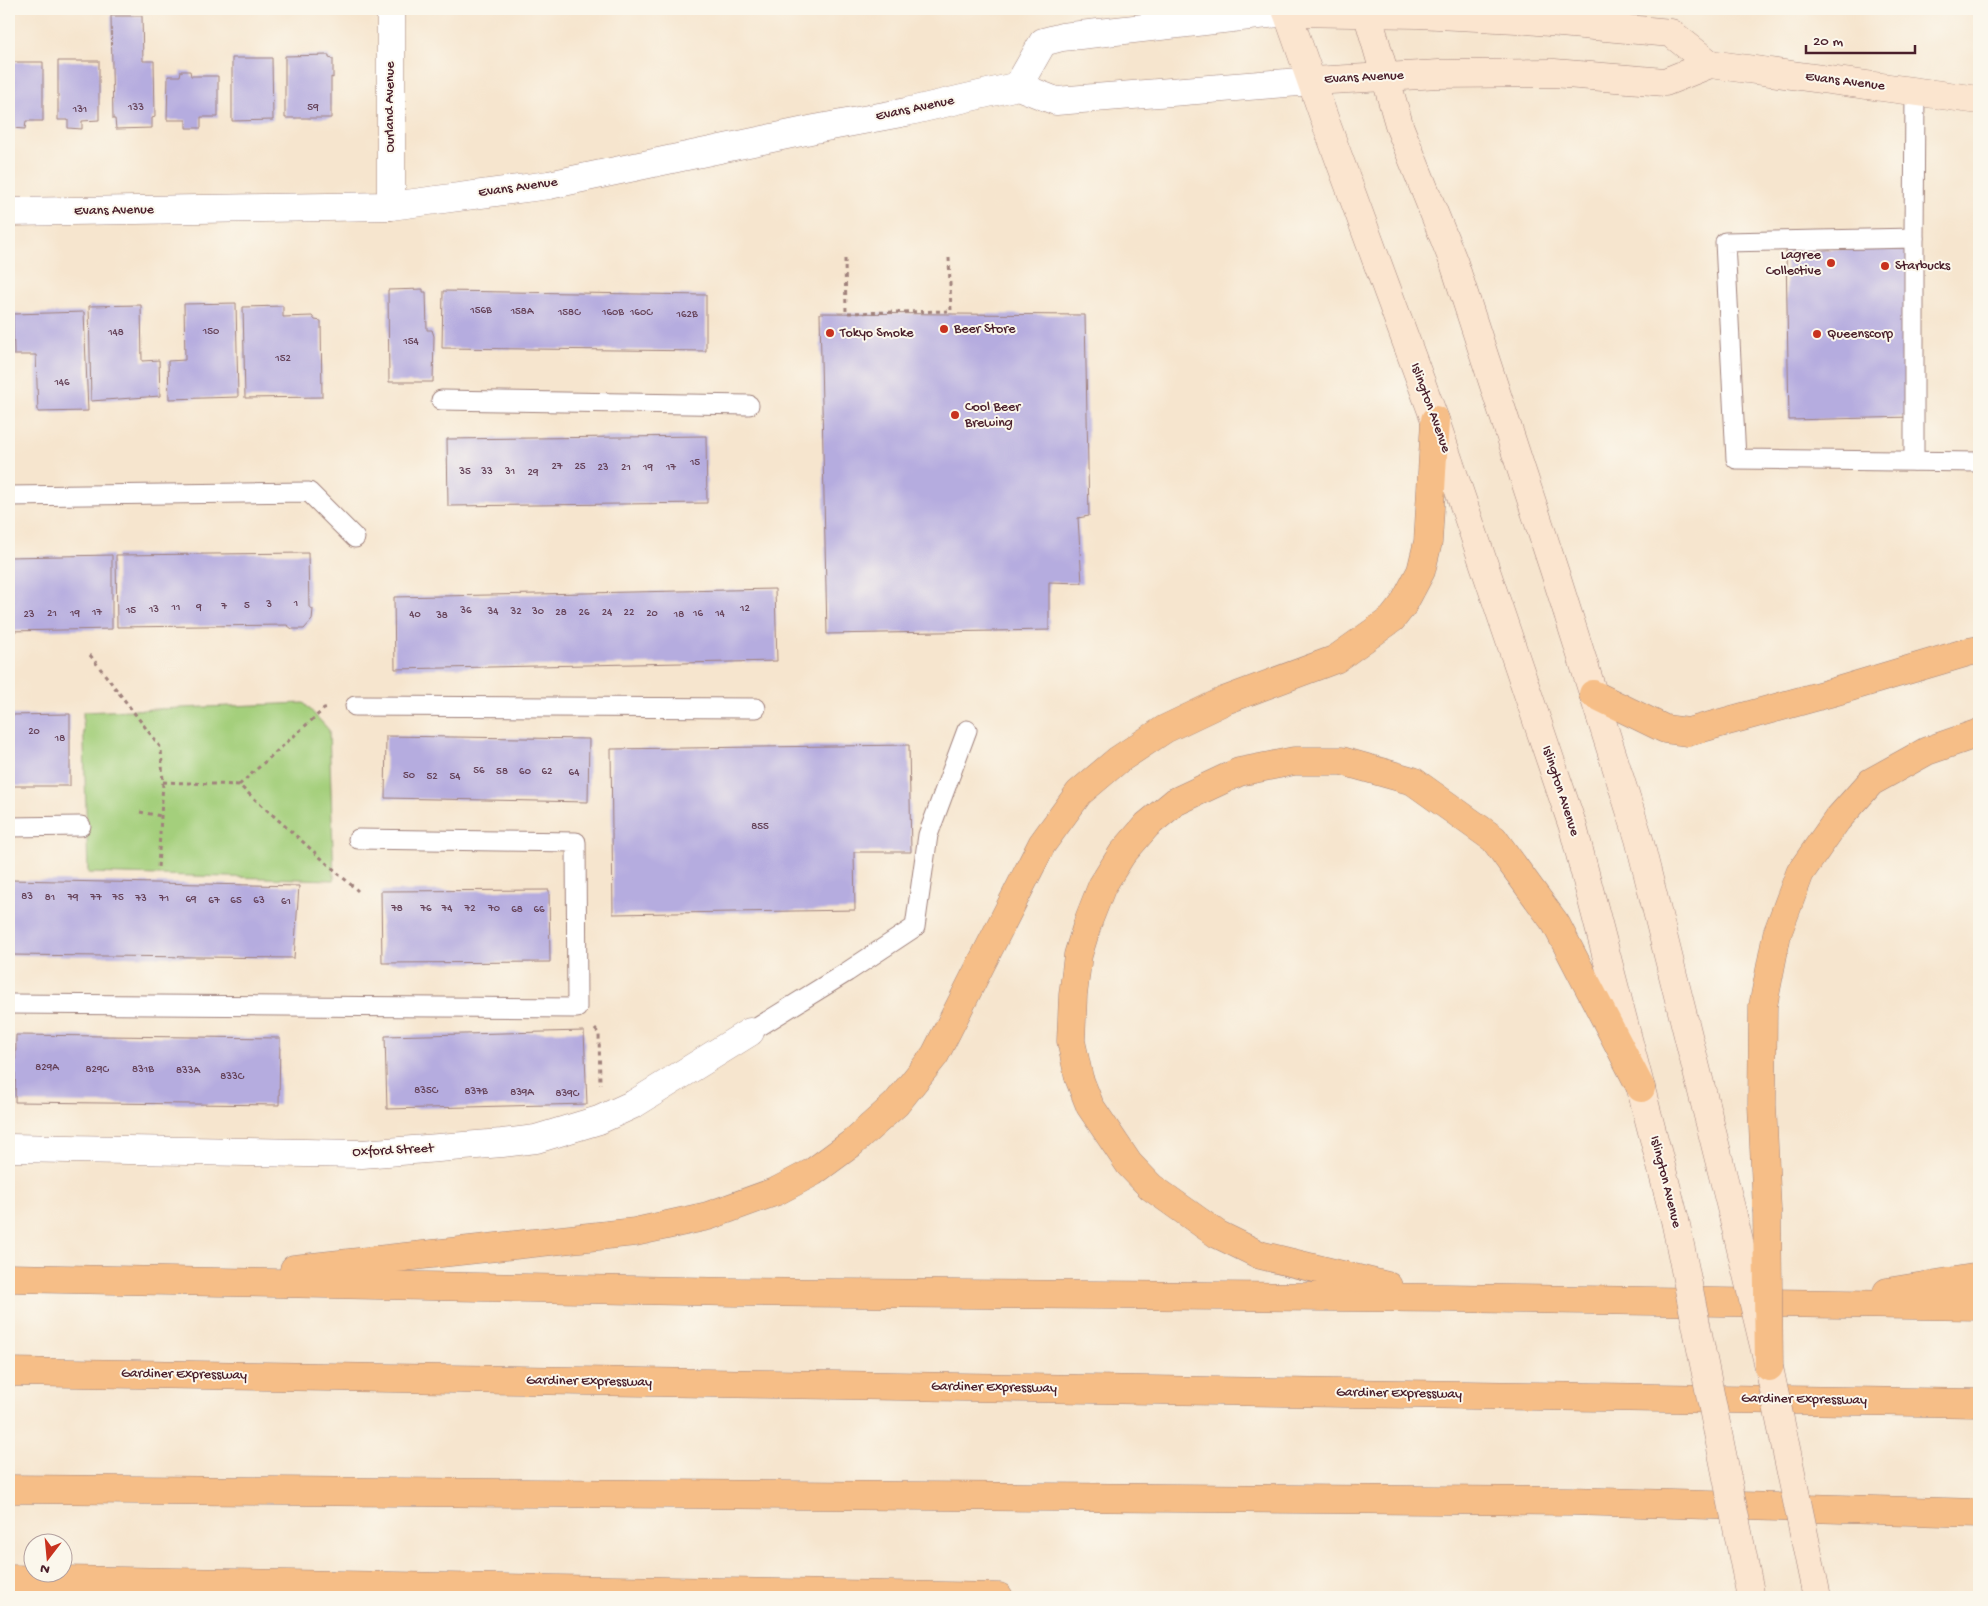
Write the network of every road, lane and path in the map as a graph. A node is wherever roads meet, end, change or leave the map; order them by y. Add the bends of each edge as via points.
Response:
1 (390, 9) edge
2 (1287, 10) edge
3 (1366, 10) edge
4 (1710, 64) junction
5 (1386, 76) junction
6 (1312, 81) junction
7 (1018, 86) junction
8 (1914, 91) junction
9 (1979, 100) edge
10 (391, 206) junction
11 (9, 212) edge
12 (1914, 238) junction
13 (950, 258) dead end
14 (845, 259) dead end
15 (440, 400) dead end
16 (749, 405) dead end
17 (1435, 420) junction
18 (1914, 461) junction
19 (1979, 462) edge
20 (9, 496) edge
21 (355, 538) dead end
22 (1979, 650) edge
23 (90, 655) dead end
24 (1593, 694) junction
25 (355, 706) joint
26 (756, 708) dead end
27 (967, 730) dead end
28 (1979, 733) edge
29 (163, 782) junction
30 (239, 785) junction
31 (140, 812) dead end
32 (161, 816) junction
33 (81, 826) dead end
34 (9, 827) edge
35 (358, 839) dead end
36 (158, 868) dead end
37 (358, 891) dead end
38 (9, 1004) edge
39 (577, 1008) junction
40 (750, 1032) joint
41 (1641, 1088) junction
42 (599, 1120) junction
43 (9, 1148) edge
44 (1979, 1277) edge
45 (9, 1278) edge
46 (181, 1281) junction
47 (1448, 1298) junction
48 (1816, 1303) junction
49 (1979, 1306) edge
50 (1769, 1367) junction
51 (9, 1372) edge
52 (1979, 1403) edge
53 (9, 1489) edge
54 (1979, 1513) edge
55 (9, 1579) edge
56 (713, 1592) junction
57 (746, 1597) edge
58 (998, 1597) edge
59 (1751, 1597) edge
60 (1817, 1597) edge

1 - 10 street, Ourland Avenue
2 - 3 main road
2 - 6 main road, Islington Avenue
2 - 7 street via 1043,42
3 - 4 main road via 1671,33
3 - 5 main road
4 - 5 main road, Evans Avenue via 1664,82 1554,73
4 - 8 main road, Evans Avenue
5 - 6 main road, Evans Avenue
5 - 24 main road via 1400,128 1457,272
6 - 7 street, Evans Avenue via 1056,101
6 - 17 main road, Islington Avenue
7 - 10 street, Evans Avenue via 549,185
8 - 9 main road, Evans Avenue
8 - 12 lane
10 - 11 street, Evans Avenue
12 - 18 lane
12 - 18 lane via 1725,242 1736,459
13 - 14 path via 951,311 846,313
15 - 16 lane
17 - 41 main road, Islington Avenue via 1572,827
17 - 46 highway via 1428,542 1421,571 1411,593 1392,619 1336,659 1226,700 1165,729 1118,760 1080,793 1042,844 935,1055 896,1104 813,1172 777,1191 708,1216 635,1232
18 - 19 lane
20 - 21 lane via 309,492
22 - 24 highway via 1688,732 1665,729
23 - 29 path via 161,748
24 - 50 main road, bridge via 1639,839
25 - 26 lane
25 - 30 path via 324,708
27 - 40 lane via 928,835 915,927
28 - 50 highway, bridge via 1927,751 1871,782 1837,820 1800,873 1777,934 1763,1006 1762,1105 1768,1210
29 - 30 path
29 - 32 path
30 - 37 path
31 - 32 path
32 - 36 path
33 - 34 lane
35 - 39 lane via 576,842
38 - 39 lane
39 - 42 path via 599,1034
40 - 42 street, Oxford Street via 644,1099
41 - 47 highway via 1556,924 1494,839 1413,782 1342,760 1294,760 1239,772 1174,802 1147,825 1122,854 1102,886 1078,955 1071,1041 1078,1078 1090,1106 1128,1164 1151,1187 1217,1234 1260,1255
41 - 59 main road, Islington Avenue, bridge via 1675,1220
42 - 43 street, Oxford Street via 536,1139 362,1154
44 - 48 highway
45 - 46 highway
46 - 47 highway via 736,1292
47 - 48 highway
48 - 49 highway
50 - 60 main road, bridge
51 - 52 highway, Gardiner Expressway
53 - 54 highway via 1560,1500
55 - 56 highway
56 - 57 highway
56 - 58 highway

